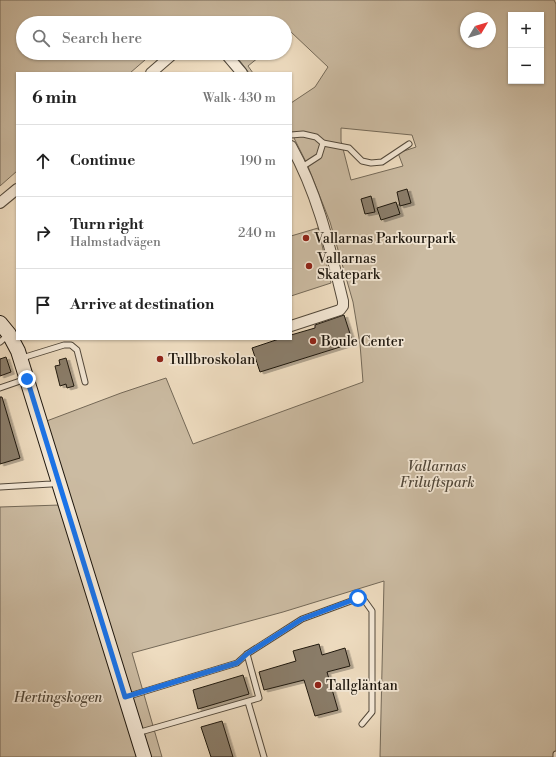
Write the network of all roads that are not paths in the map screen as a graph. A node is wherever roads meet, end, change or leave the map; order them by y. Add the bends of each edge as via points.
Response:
1 (166, 60) edge
2 (231, 60) edge
3 (152, 72) edge
4 (241, 72) edge
5 (292, 135) edge
6 (323, 143) junction
7 (409, 144) dead end
8 (292, 148) edge
9 (302, 167) junction
10 (16, 190) edge
11 (0, 203) edge
12 (0, 323) edge
13 (292, 326) edge
14 (5, 338) edge
15 (21, 359) junction
16 (27, 379) junction
17 (85, 382) dead end
18 (0, 388) edge
19 (60, 482) junction
20 (0, 487) edge
21 (247, 654) junction
22 (125, 697) junction
23 (248, 702) junction
24 (362, 724) dead end
25 (136, 733) junction
26 (144, 757) edge
27 (264, 757) edge

1 - 3 street
2 - 4 street
5 - 6 lane via 316,137
6 - 7 lane via 349,148 362,161 372,163 382,162
6 - 9 lane via 319,156
8 - 9 street
9 - 13 street via 329,243 343,306 340,310
10 - 11 street
12 - 14 main road
14 - 15 main road
15 - 16 main road
15 - 17 lane via 71,345 77,350
16 - 18 lane
16 - 19 main road
19 - 20 lane
19 - 22 main road
21 - 22 lane via 237,663
21 - 23 lane via 259,698
21 - 24 lane via 302,619 362,597 372,611 372,712
22 - 25 main road
23 - 25 lane
23 - 27 lane
25 - 26 main road

